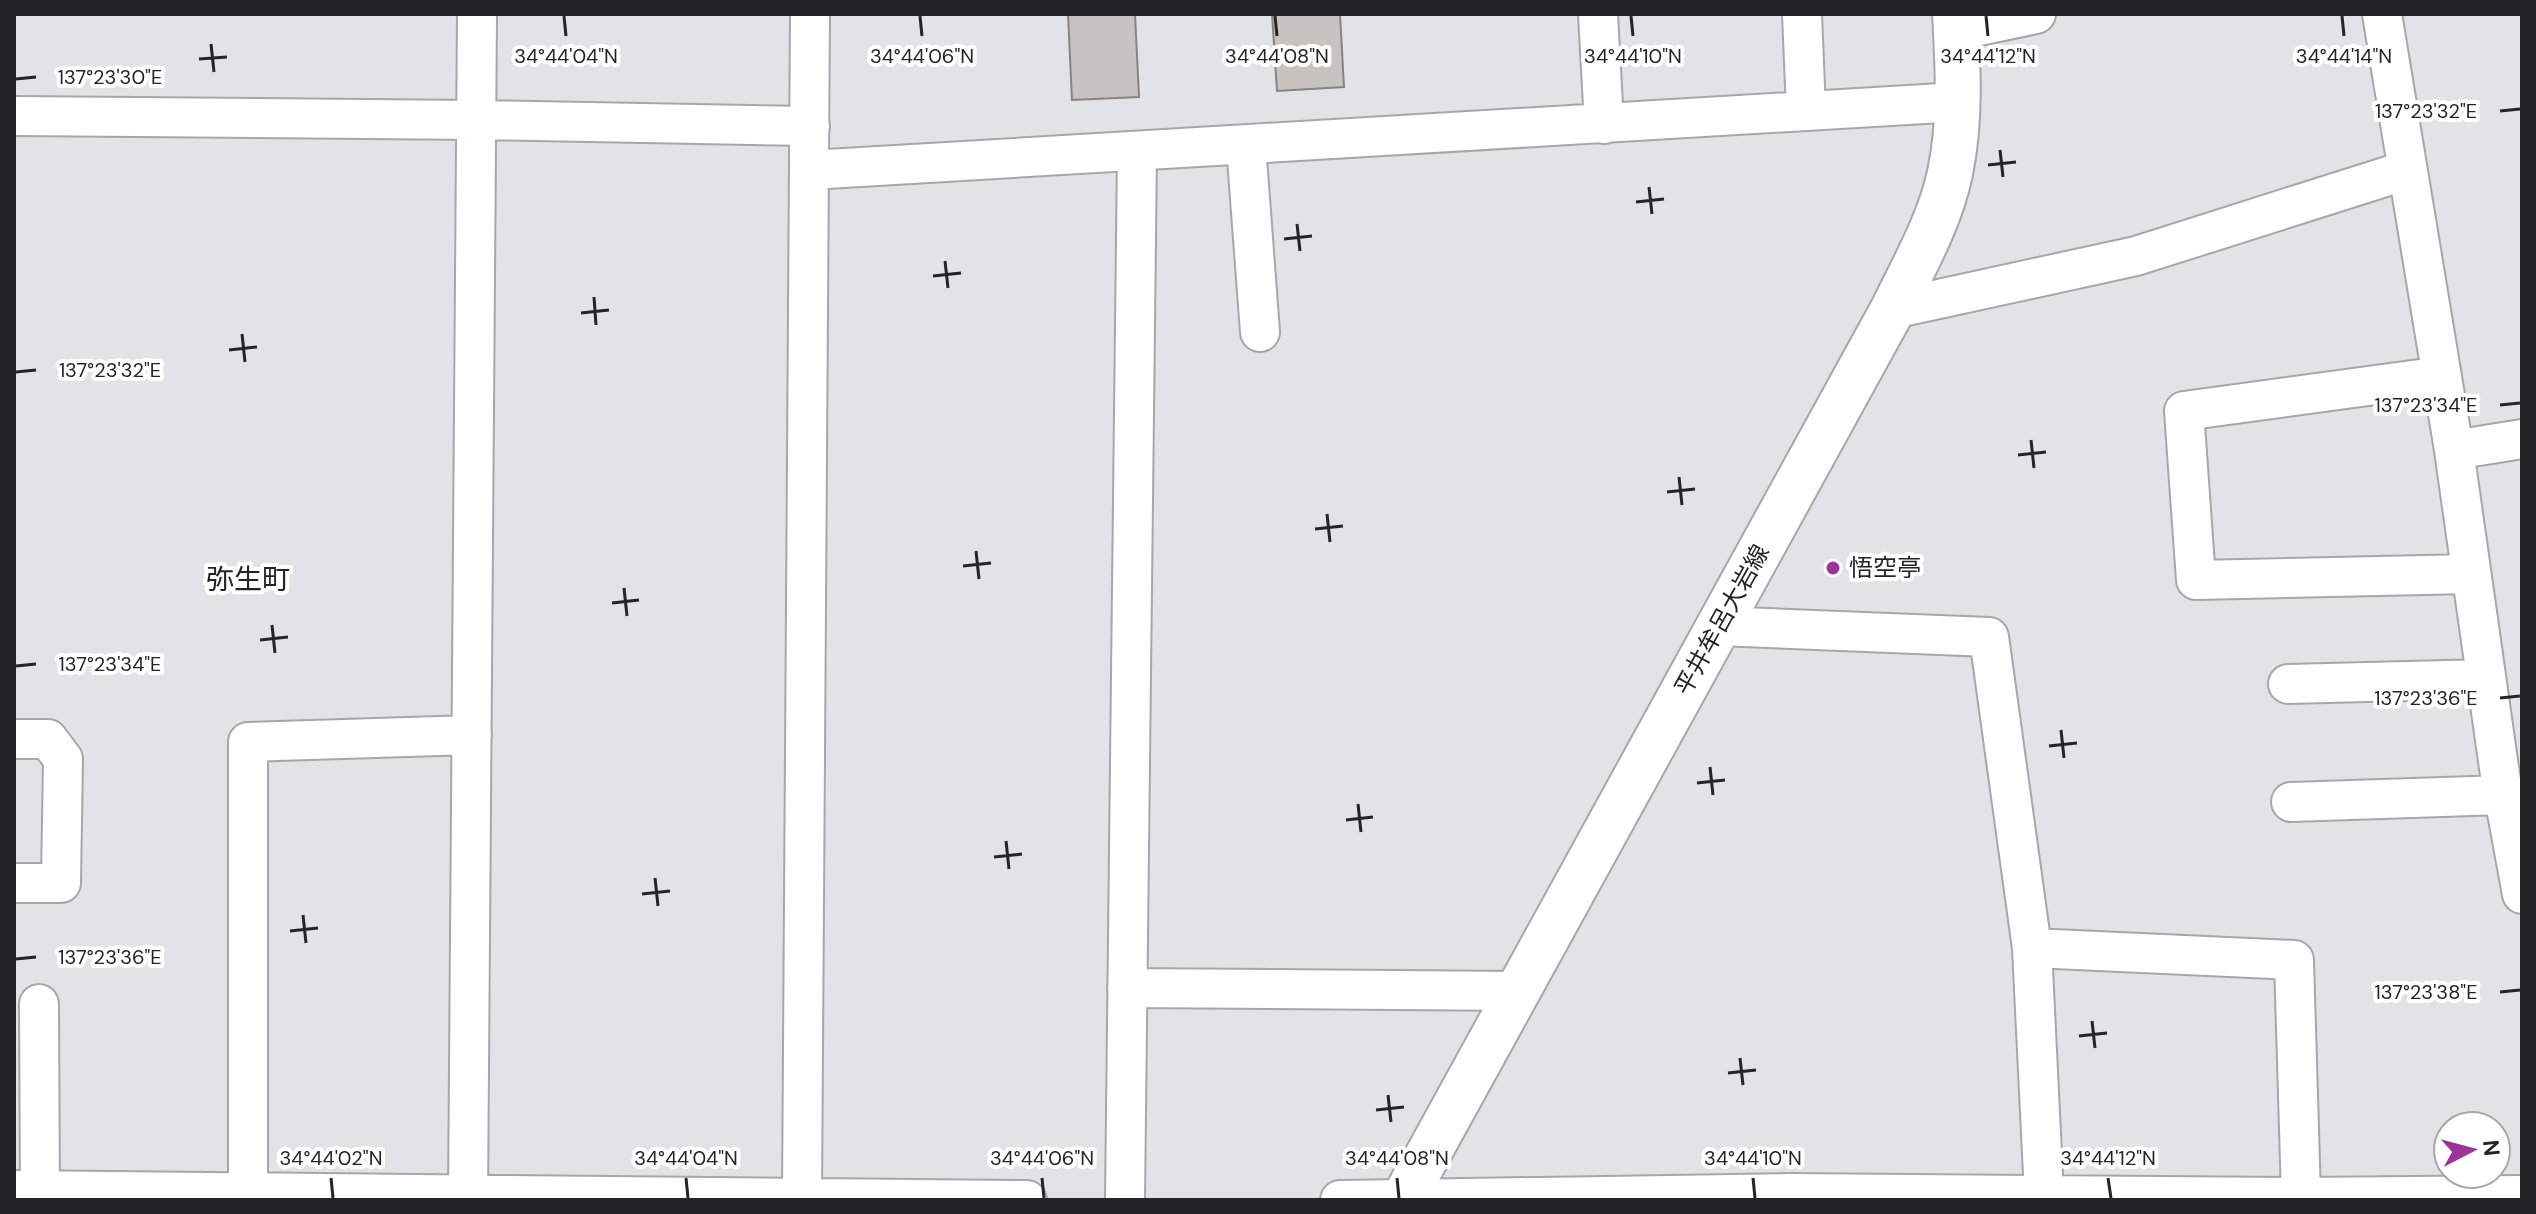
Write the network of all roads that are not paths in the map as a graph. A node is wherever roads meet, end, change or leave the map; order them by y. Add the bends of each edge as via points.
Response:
1 (477, 14) edge
2 (810, 14) edge
3 (1598, 14) edge
4 (1802, 14) edge
5 (2036, 14) edge
6 (2382, 14) edge
7 (1956, 23) edge
8 (1958, 102) junction
9 (1806, 111) junction
10 (14, 116) edge
11 (476, 120) junction
12 (1604, 124) junction
13 (810, 126) junction
14 (1246, 145) junction
15 (1137, 151) junction
16 (810, 170) junction
17 (2407, 170) junction
18 (1893, 309) junction
19 (1260, 332) dead end
20 (2442, 376) junction
21 (2522, 439) edge
22 (2454, 450) junction
23 (2471, 574) junction
24 (1718, 626) junction
25 (2486, 679) junction
26 (2288, 684) dead end
27 (472, 735) junction
28 (14, 739) edge
29 (2508, 780) edge
30 (2291, 802) dead end
31 (14, 883) edge
32 (2522, 894) edge
33 (2032, 948) junction
34 (1127, 988) junction
35 (1518, 991) junction
36 (39, 1004) dead end
37 (31, 1194) edge
38 (234, 1194) edge
39 (2044, 1195) junction
40 (2522, 1195) edge
41 (468, 1197) edge
42 (1789, 1197) edge
43 (2135, 1197) edge
44 (2301, 1197) junction
45 (789, 1198) edge
46 (1027, 1200) edge
47 (1125, 1200) edge
48 (1340, 1200) edge
49 (1404, 1200) edge

1 - 11 street
2 - 13 street
3 - 12 street
4 - 9 street
5 - 7 street
6 - 17 street
7 - 8 main road, 平井牟呂大岩線
8 - 9 street
8 - 18 main road, 平井牟呂大岩線 via 1950,176 1934,225
9 - 12 street
10 - 11 street
11 - 13 street
11 - 27 street
12 - 14 street
13 - 16 street
14 - 15 street
14 - 19 street
15 - 16 street
15 - 34 street
16 - 45 street
17 - 18 street via 2136,256
17 - 20 street
18 - 24 main road, 平井牟呂大岩線
20 - 22 street
20 - 23 street via 2184,411 2196,580
21 - 22 street
22 - 23 street
23 - 25 street
24 - 33 street via 1989,637
24 - 35 main road, 平井牟呂大岩線
25 - 26 street
25 - 29 street
27 - 38 street via 248,742
27 - 41 street
28 - 31 street via 48,739 63,759 61,883
29 - 30 street
29 - 32 street
33 - 39 street
33 - 44 street via 2294,960
34 - 35 street
34 - 47 street
35 - 49 main road, 平井牟呂大岩線
36 - 37 street
37 - 38 street
38 - 41 street
39 - 42 street
39 - 43 street
40 - 44 street
41 - 45 street
42 - 49 street
43 - 44 street
45 - 46 street
48 - 49 street

